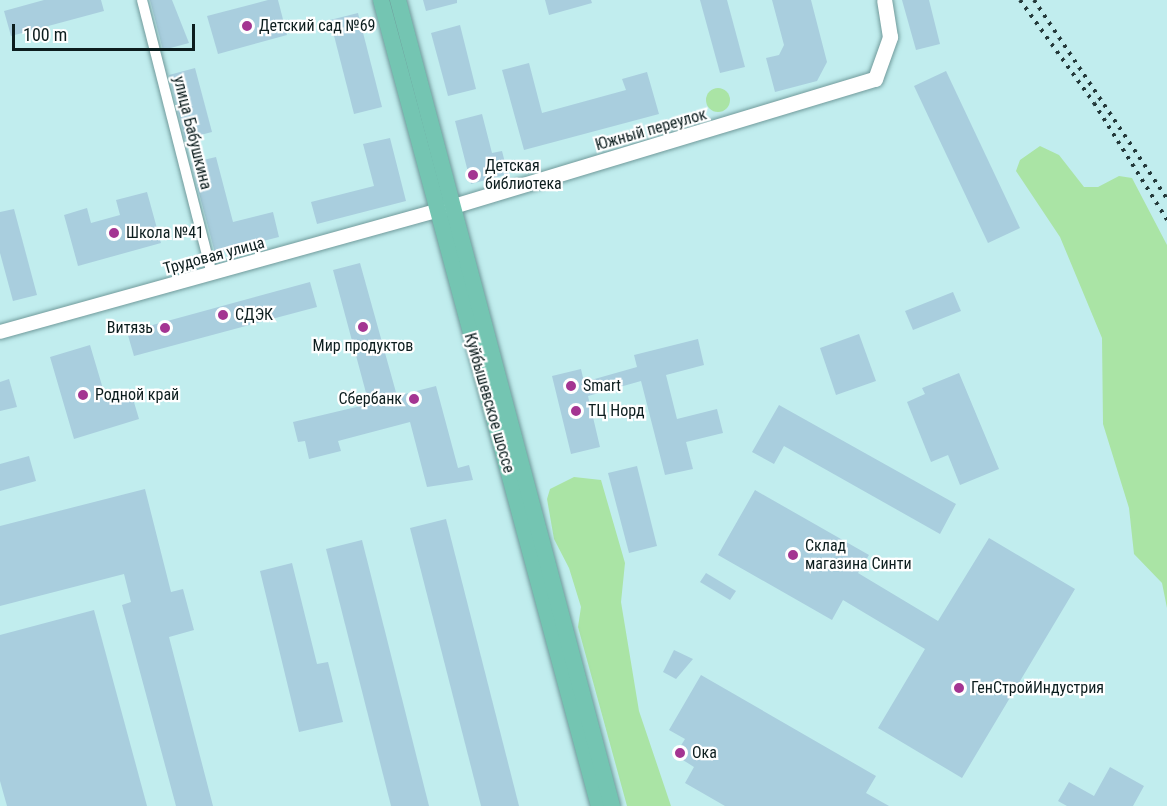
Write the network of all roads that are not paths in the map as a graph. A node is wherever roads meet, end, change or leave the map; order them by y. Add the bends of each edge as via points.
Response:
1 (142, 0) edge
2 (381, 0) edge
3 (398, 0) edge
4 (884, 0) edge
5 (443, 209) junction
6 (212, 274) junction
7 (0, 332) edge
8 (599, 806) edge
9 (612, 806) edge

1 - 6 street, улица Бабушкина
2 - 5 main road, Куйбышевское шоссе
3 - 5 main road, Куйбышевское шоссе
4 - 5 main road, Южный переулок via 890,37 875,79
5 - 6 street, Трудовая улица
5 - 8 main road, Куйбышевское шоссе
5 - 9 main road, Куйбышевское шоссе
6 - 7 street, Трудовая улица

